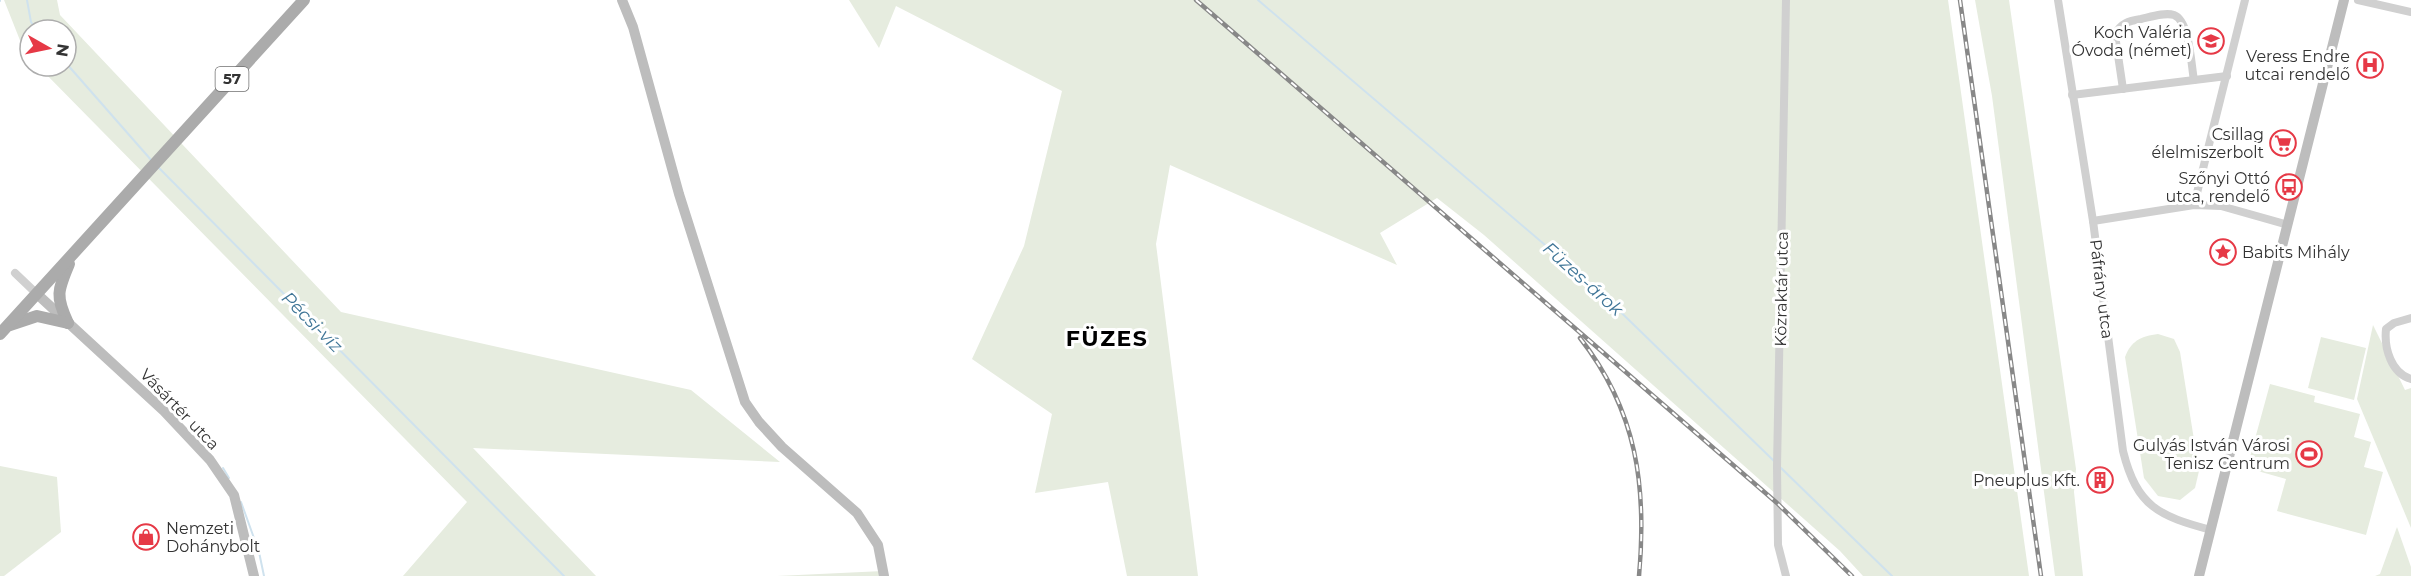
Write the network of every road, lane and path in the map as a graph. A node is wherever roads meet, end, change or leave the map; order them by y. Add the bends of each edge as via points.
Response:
1 (304, 0) edge
2 (622, 0) edge
3 (1786, 0) edge
4 (2058, 0) edge
5 (2245, 0) edge
6 (2344, 0) edge
7 (2358, 0) edge
8 (2411, 12) edge
9 (2227, 76) junction
10 (2194, 80) junction
11 (2123, 89) junction
12 (2072, 95) junction
13 (2194, 205) junction
14 (2093, 221) junction
15 (2288, 225) junction
16 (73, 254) junction
17 (15, 273) dead end
18 (37, 294) junction
19 (2411, 318) edge
20 (68, 323) junction
21 (3, 330) edge
22 (2411, 379) edge
23 (2211, 530) junction
24 (254, 576) edge
25 (884, 576) edge
26 (1786, 576) edge
27 (2199, 576) edge

1 - 16 main road, 57
2 - 25 street via 745,402 782,447 857,513 878,545
3 - 26 street, Közraktár utca via 1777,467 1778,545
4 - 12 street, Páfrány utca
5 - 9 street
6 - 15 street
7 - 8 street
9 - 10 street
9 - 13 street
10 - 11 street
10 - 11 street via 2185,26 2178,18 2167,15 2130,21 2117,30
11 - 12 street
12 - 14 street, Páfrány utca
13 - 14 street
13 - 15 street via 2220,206
14 - 23 street, Páfrány utca via 2129,476 2141,496 2158,512
15 - 23 street
16 - 18 main road, 57
16 - 20 main road via 58,294
17 - 18 street
18 - 20 street, Vásártér utca
18 - 21 main road, 57
19 - 22 street via 2385,329 2395,370
20 - 21 main road via 37,316
20 - 24 street, Vásártér utca via 165,411 210,460 234,495
23 - 27 street

